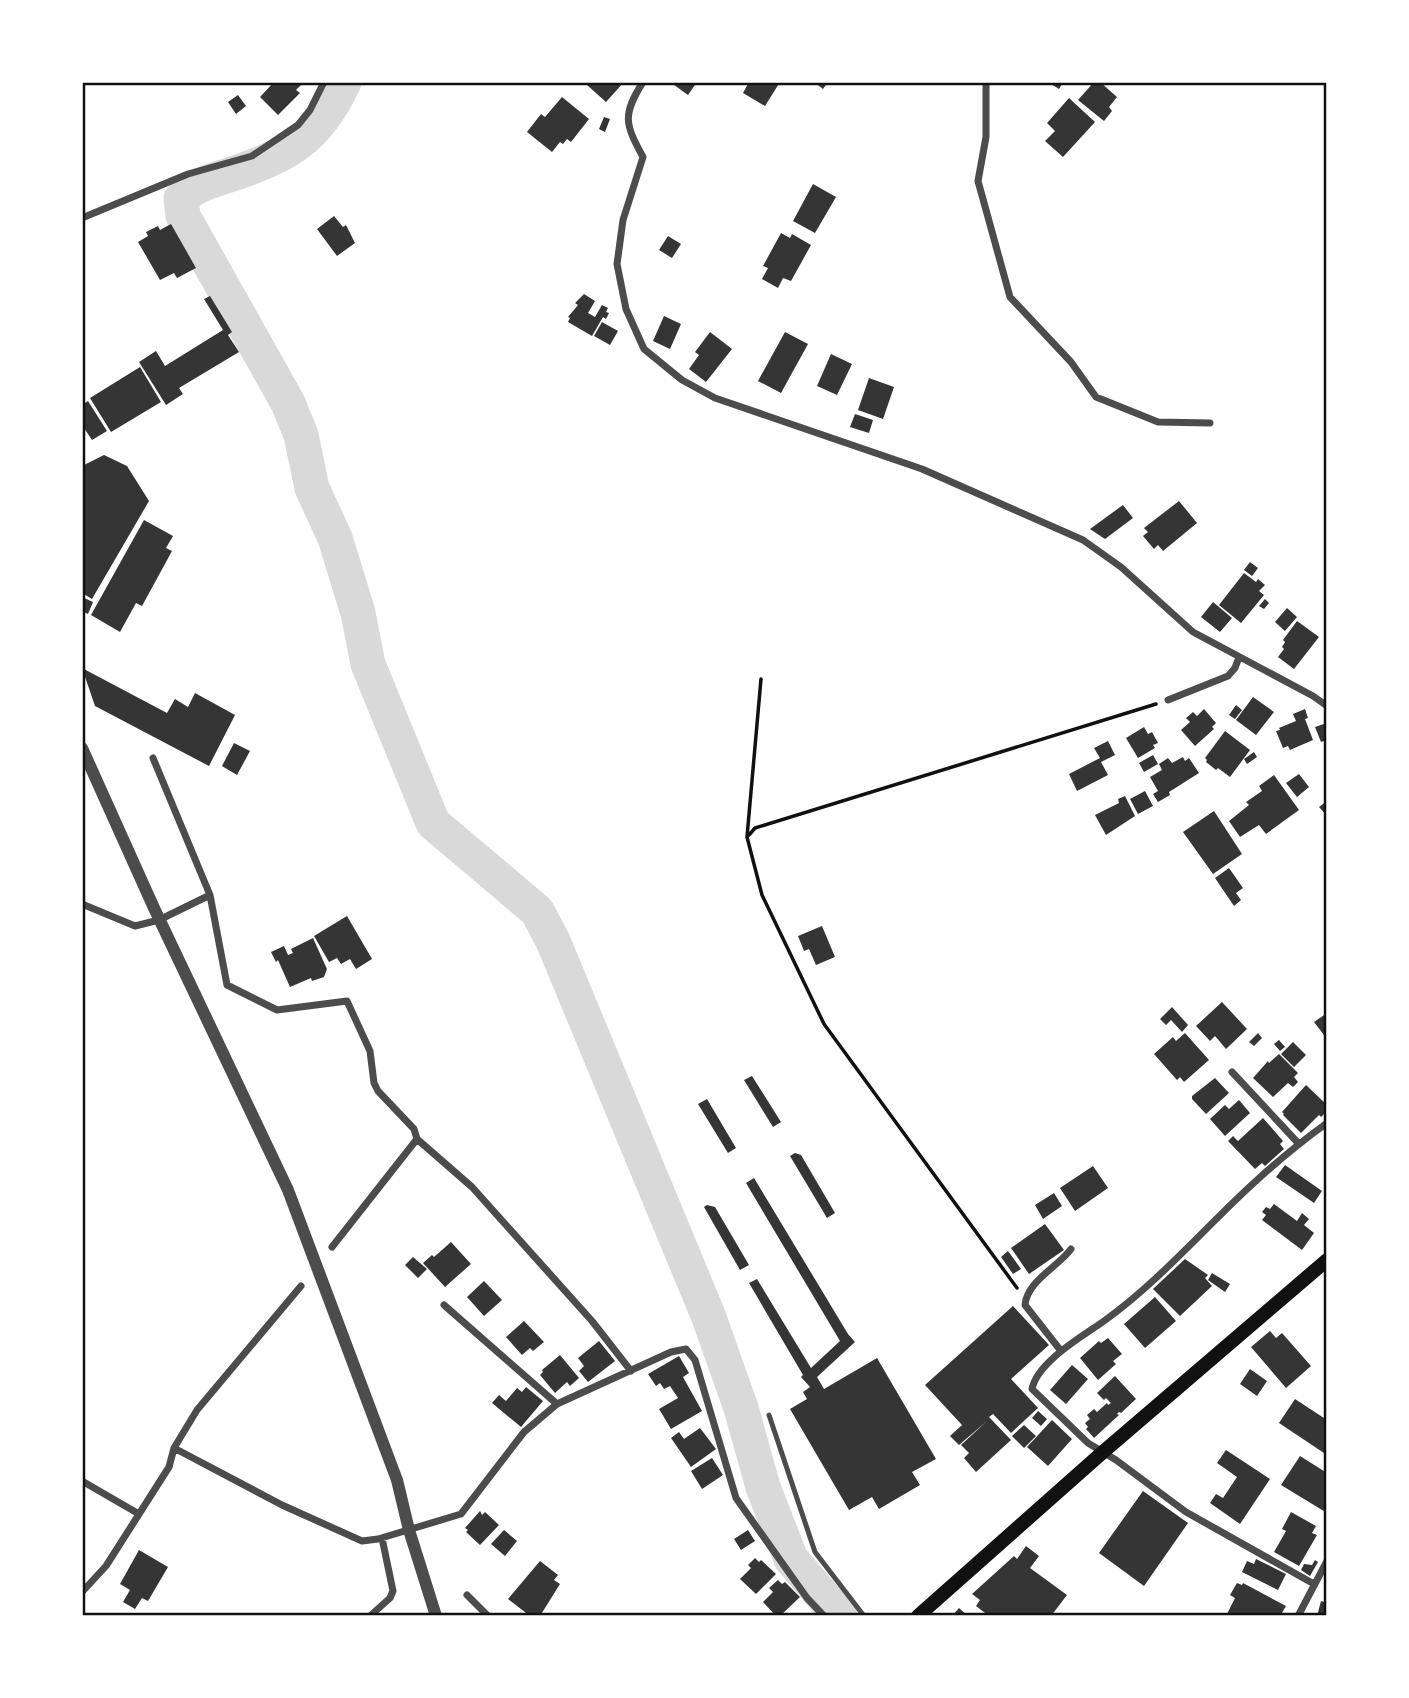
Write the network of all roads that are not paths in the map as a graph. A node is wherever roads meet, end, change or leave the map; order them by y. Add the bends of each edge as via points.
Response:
1 (324, 82) edge
2 (643, 82) edge
3 (986, 82) edge
4 (82, 218) edge
5 (1210, 423) dead end
6 (1239, 657) junction
7 (1168, 701) road end
8 (1327, 706) edge
9 (82, 748) edge
10 (153, 758) dead end
11 (210, 895) junction
12 (82, 904) edge
13 (159, 920) junction
14 (1232, 1072) dead end
15 (1327, 1123) edge
16 (417, 1139) junction
17 (1299, 1144) junction
18 (332, 1247) dead end
19 (1072, 1249) dead end
20 (1327, 1259) edge
21 (301, 1286) dead end
22 (444, 1306) dead end
23 (1061, 1351) junction
24 (631, 1371) junction
25 (557, 1404) junction
26 (769, 1415) dead end
27 (174, 1448) junction
28 (1103, 1452) junction
29 (82, 1481) edge
30 (139, 1514) junction
31 (409, 1530) junction
32 (382, 1538) junction
33 (1327, 1561) edge
34 (1314, 1584) junction
35 (82, 1592) edge
36 (467, 1595) dead end
37 (370, 1616) edge
38 (436, 1616) edge
39 (488, 1616) edge
40 (824, 1616) edge
41 (864, 1616) edge
42 (918, 1616) edge
43 (1298, 1616) edge

1 - 4 street via 298,125 252,156 188,174
2 - 6 street via 631,102 628,129 643,157 623,220 617,264 626,309 644,349 682,380 715,398 922,469 1083,540 1121,567 1193,632
3 - 5 street via 986,137 978,181 1010,297 1071,362 1096,397 1158,422
6 - 7 street via 1228,676
6 - 8 street
9 - 13 street
10 - 11 street
11 - 13 street
11 - 16 street via 227,985 277,1010 347,1001 370,1051 378,1091 414,1129
12 - 13 street via 135,926
13 - 31 street via 288,1190 397,1480
14 - 17 street
15 - 17 street
16 - 18 street
16 - 24 street via 472,1188
17 - 23 street via 1165,1271
19 - 23 street via 1025,1297 1025,1305
20 - 28 main road
21 - 27 street via 197,1409
22 - 25 street
23 - 28 street via 1032,1389
24 - 25 street
24 - 40 street via 686,1349 695,1360 736,1498
25 - 31 street via 524,1432 461,1514
26 - 41 lane via 815,1552
27 - 30 street via 169,1467
27 - 32 street via 362,1541
28 - 34 street via 1186,1512
28 - 42 main road
29 - 30 street
30 - 35 street via 106,1566
31 - 32 street
31 - 38 street
32 - 37 street via 393,1591
33 - 34 street
34 - 43 street
36 - 39 street

